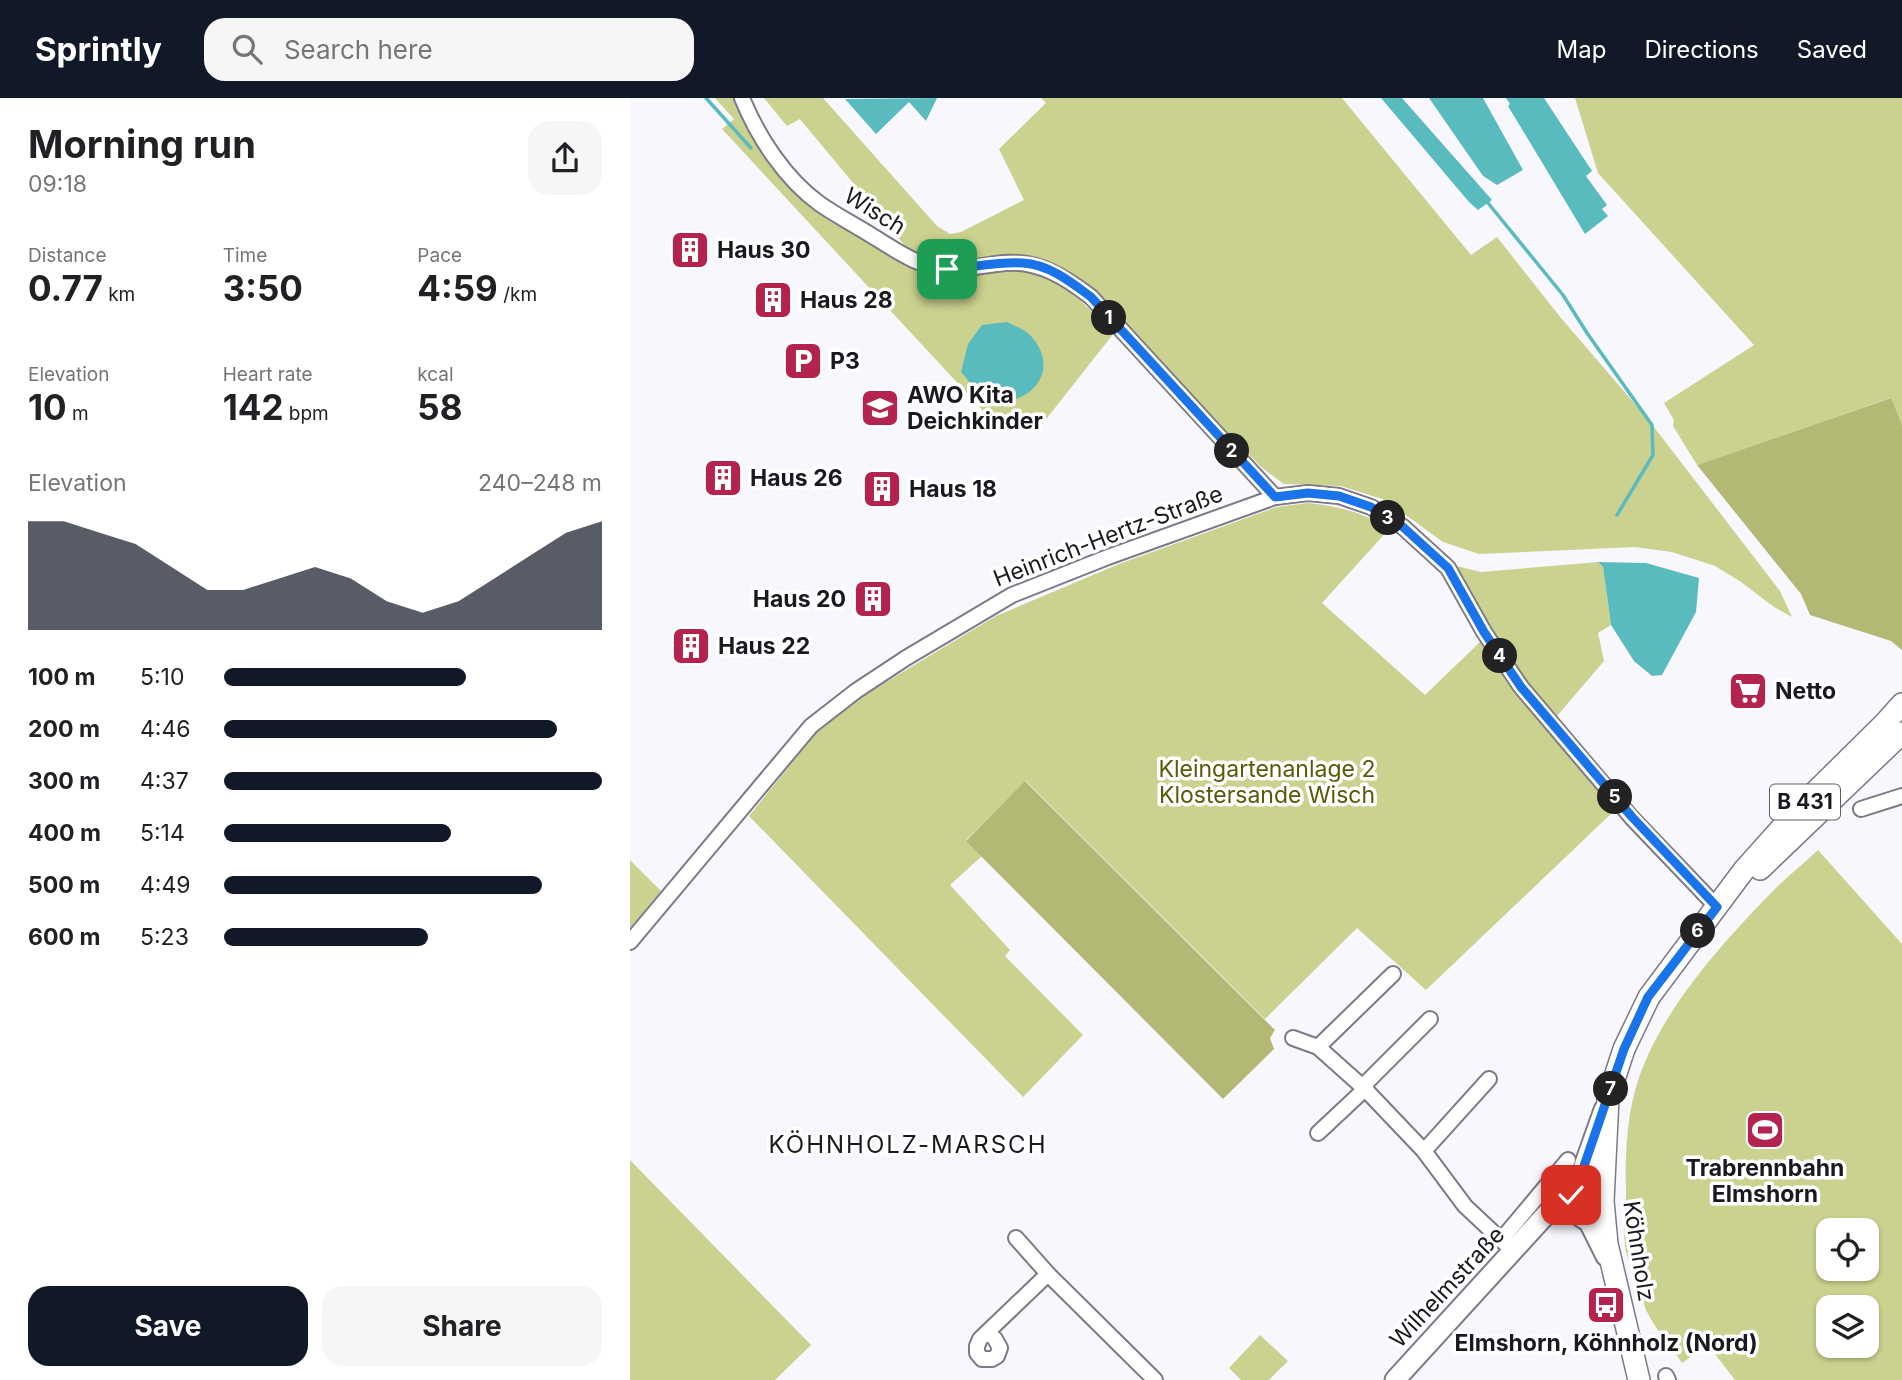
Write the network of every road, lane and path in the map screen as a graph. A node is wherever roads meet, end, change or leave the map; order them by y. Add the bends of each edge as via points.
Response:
1 (742, 98) edge
2 (1275, 497) junction
3 (1902, 704) edge
4 (1902, 733) edge
5 (1894, 746) edge
6 (1902, 796) edge
7 (1861, 809) dead end
8 (1717, 907) junction
9 (630, 942) edge
10 (1393, 974) dead end
11 (1430, 1020) dead end
12 (1293, 1038) dead end
13 (1318, 1046) junction
14 (1489, 1079) dead end
15 (1365, 1089) junction
16 (1608, 1098) junction
17 (1318, 1133) dead end
18 (1424, 1151) junction
19 (1568, 1160) dead end
20 (1603, 1201) junction
21 (1569, 1205) junction
22 (1016, 1238) dead end
23 (1507, 1246) junction
24 (1048, 1274) junction
25 (1614, 1279) junction
26 (988, 1332) dead end
27 (1400, 1378) edge
28 (1155, 1380) edge
29 (1639, 1380) edge

1 - 2 street, Wisch via 789,176 819,204 902,255 947,269 1026,263 1048,269 1091,297
2 - 8 street, Heinrich-Hertz-Straße via 1339,496 1371,507 1403,527 1448,568 1521,687 1632,817
2 - 9 street, Heinrich-Hertz-Straße via 1012,595 856,691 811,726
3 - 8 main road, B 431 via 1786,822
4 - 5 main road, B 431
5 - 8 main road, B 431
6 - 7 street
8 - 16 main road, Köhnholz / B 431 via 1648,997
10 - 13 street
11 - 15 street
12 - 13 street
13 - 15 street
14 - 18 street
15 - 17 street
15 - 18 street
16 - 20 main road, Köhnholz / B 431
16 - 21 main road
18 - 23 street via 1465,1206
19 - 23 street
20 - 21 main road, Wilhelmstraße via 1591,1208
20 - 25 main road, Köhnholz / B 431
21 - 23 main road, Wilhelmstraße
21 - 25 main road via 1589,1222
22 - 24 street
23 - 27 main road, Wilhelmstraße
24 - 26 street
24 - 28 street
25 - 29 main road, Köhnholz / B 431

